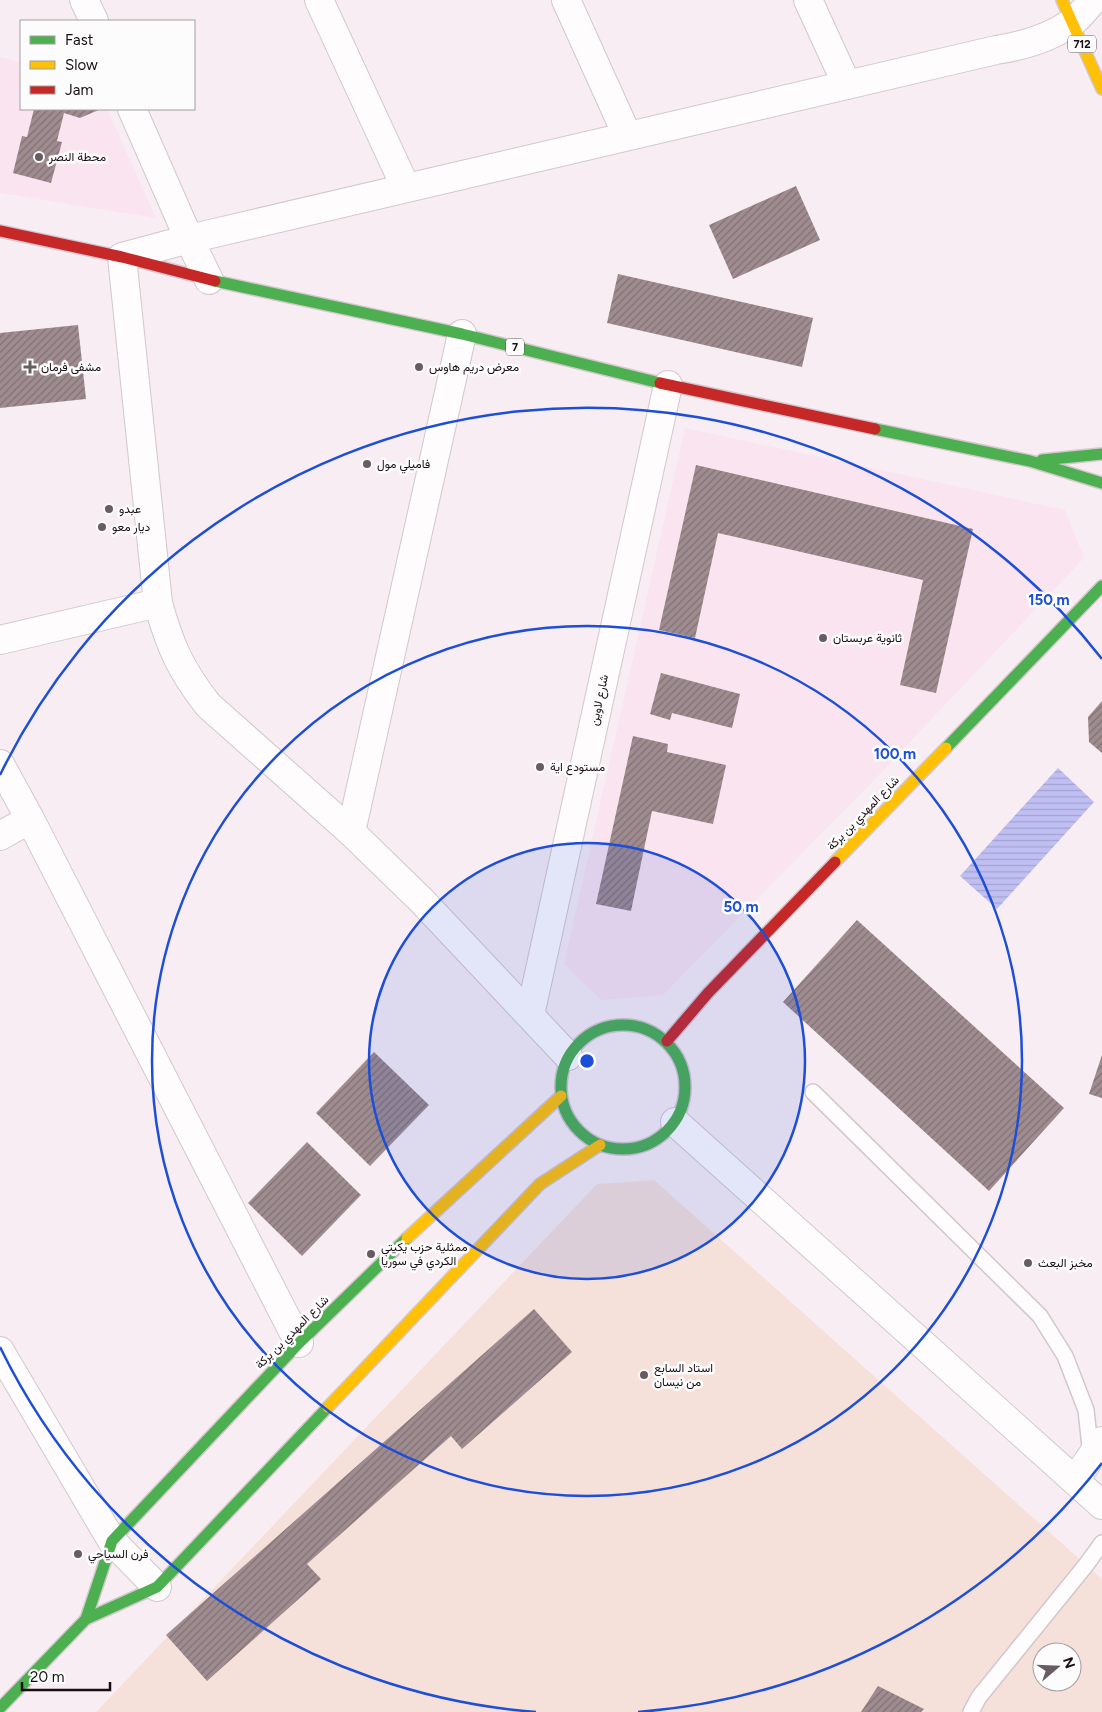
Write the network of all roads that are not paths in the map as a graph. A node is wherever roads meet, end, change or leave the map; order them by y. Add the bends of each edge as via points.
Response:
1 (84, 0) edge
2 (319, 0) edge
3 (566, 0) edge
4 (808, 0) edge
5 (1093, 0) edge
6 (1067, 11) edge
7 (94, 20) edge
8 (847, 85) junction
9 (1102, 89) edge
10 (132, 110) edge
11 (627, 135) junction
12 (406, 188) junction
13 (0, 231) edge
14 (189, 239) junction
15 (122, 257) junction
16 (209, 280) junction
17 (462, 334) junction
18 (668, 385) junction
19 (1102, 454) edge
20 (1030, 461) junction
21 (1102, 483) edge
22 (1102, 586) edge
23 (158, 603) junction
24 (0, 640) edge
25 (0, 764) edge
26 (30, 819) junction
27 (351, 832) junction
28 (0, 836) edge
29 (530, 1014) junction
30 (667, 1041) junction
31 (568, 1056) junction
32 (813, 1092) dead end
33 (561, 1096) junction
34 (675, 1122) junction
35 (600, 1145) junction
36 (299, 1343) junction
37 (0, 1351) edge
38 (1097, 1449) edge
39 (1075, 1480) junction
40 (1102, 1505) edge
41 (112, 1541) junction
42 (1102, 1544) edge
43 (157, 1587) junction
44 (86, 1619) junction
45 (0, 1708) edge
46 (971, 1712) edge

1 - 7 street
2 - 12 street
3 - 11 street
4 - 8 street
5 - 6 street
6 - 8 street via 1049,36 1023,46
6 - 9 main road, 712
8 - 11 street
10 - 14 street
11 - 12 street
12 - 14 street
13 - 15 main road, 7
14 - 15 street
14 - 16 street
15 - 16 main road, 7
15 - 23 street
16 - 17 main road, 7
17 - 18 main road, 7
17 - 27 street
18 - 20 main road, 7
18 - 29 street, شارع لاوين
19 - 20 main road, 7
20 - 21 main road, 7
22 - 30 main road, شارع المهدي بن بركة via 708,993
23 - 24 street
23 - 27 street via 178,660 208,705
25 - 26 street
26 - 28 street
26 - 36 street
27 - 29 street
29 - 31 street
30 - 31 main road via 651,1030 633,1024 614,1024 595,1030
30 - 34 main road via 680,1059 686,1080 684,1102
31 - 33 main road via 562,1075
32 - 38 lane via 1040,1316 1065,1356
33 - 35 main road via 568,1117 582,1134
33 - 36 main road, شارع المهدي بن بركة
34 - 35 main road via 660,1138 642,1147 621,1150
34 - 39 street
35 - 43 main road, شارع المهدي بن بركة via 540,1184
36 - 41 main road, شارع المهدي بن بركة
37 - 41 street
38 - 39 street
39 - 40 street
41 - 43 street
41 - 44 main road, شارع المهدي بن بركة
42 - 46 lane via 979,1697
43 - 44 main road, شارع المهدي بن بركة
44 - 45 main road, شارع المهدي بن بركة

